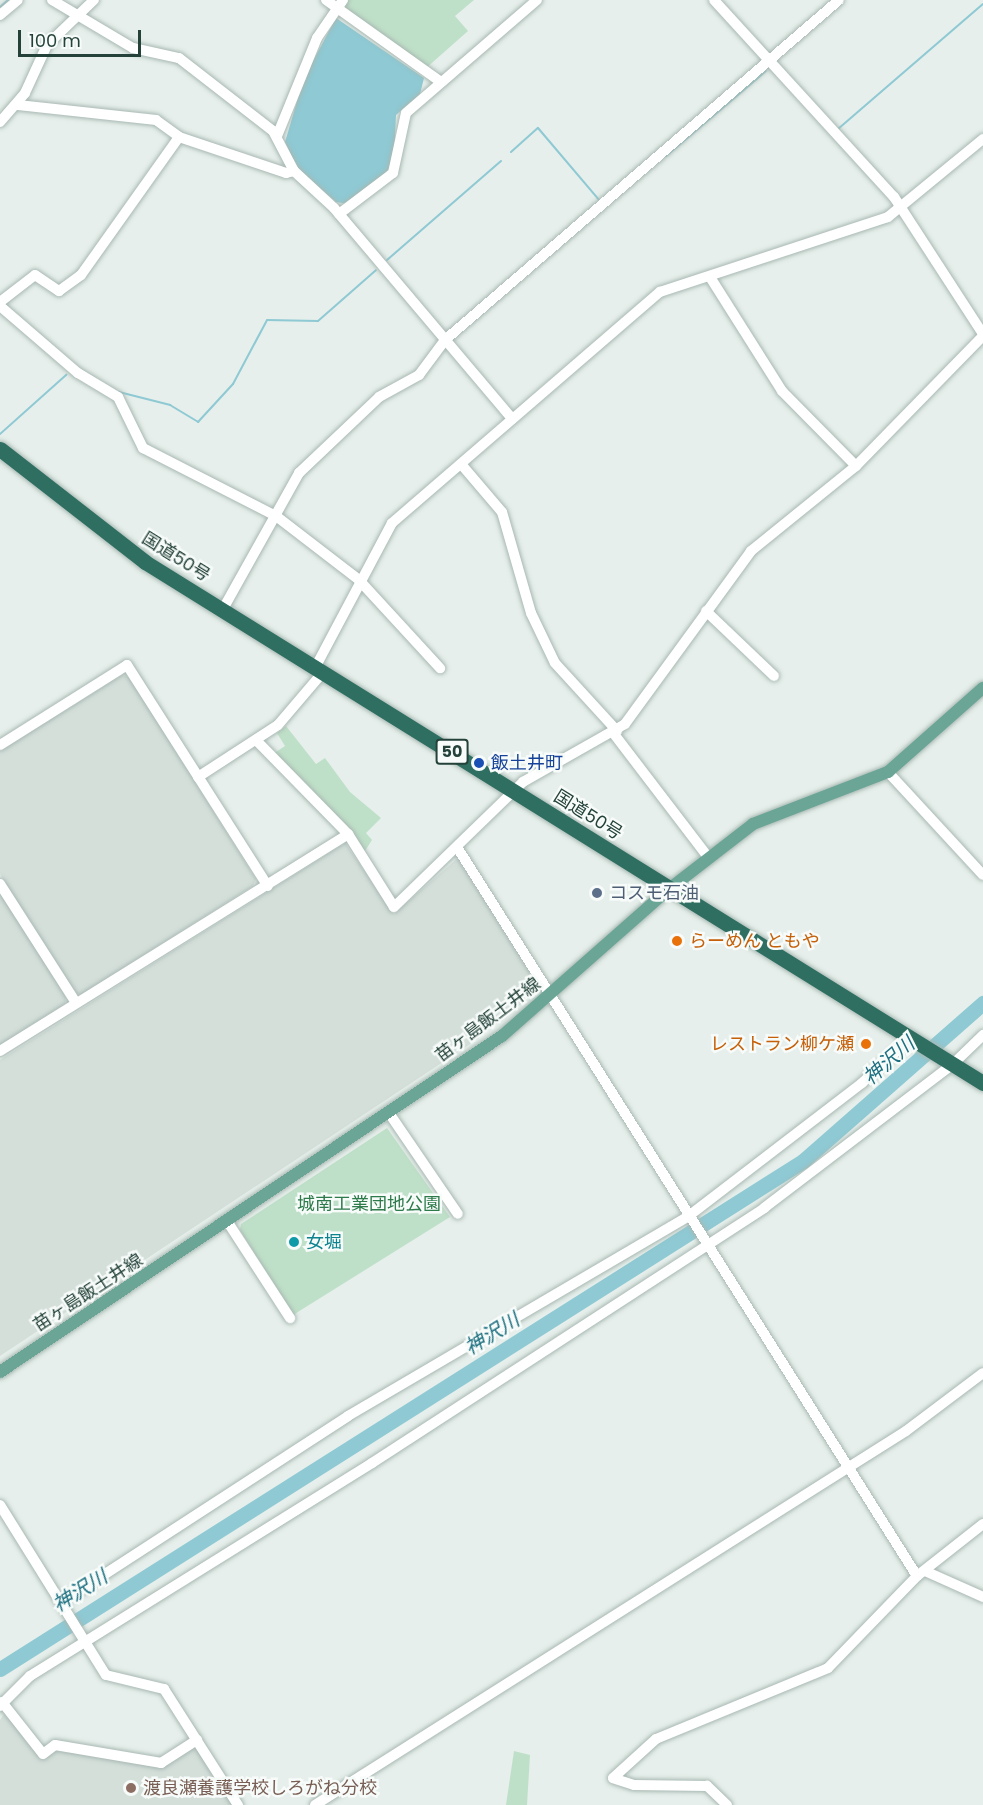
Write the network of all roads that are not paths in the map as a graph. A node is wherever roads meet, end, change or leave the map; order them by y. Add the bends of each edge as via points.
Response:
1 (18, 0) edge
2 (52, 0) edge
3 (94, 0) edge
4 (326, 0) edge
5 (343, 0) edge
6 (537, 0) edge
7 (714, 0) edge
8 (839, 0) edge
9 (335, 11) junction
10 (0, 15) edge
11 (78, 16) junction
12 (768, 61) junction
13 (441, 82) junction
14 (18, 105) junction
15 (0, 122) edge
16 (277, 136) junction
17 (179, 137) junction
18 (983, 139) edge
19 (294, 171) junction
20 (902, 207) junction
21 (339, 214) junction
22 (710, 277) junction
23 (0, 304) edge
24 (983, 335) edge
25 (445, 340) junction
26 (512, 419) junction
27 (0, 448) edge
28 (461, 464) junction
29 (856, 466) junction
30 (276, 516) junction
31 (359, 580) junction
32 (223, 609) junction
33 (706, 611) junction
34 (440, 668) dead end
35 (320, 669) junction
36 (774, 676) dead end
37 (983, 688) edge
38 (615, 733) junction
39 (256, 740) junction
40 (0, 745) edge
41 (888, 772) junction
42 (198, 777) junction
43 (516, 792) junction
44 (348, 834) junction
45 (457, 847) junction
46 (708, 857) junction
47 (983, 875) edge
48 (0, 884) edge
49 (268, 886) junction
50 (669, 889) junction
51 (551, 996) junction
52 (76, 1003) junction
53 (983, 1035) edge
54 (913, 1039) junction
55 (0, 1051) edge
56 (949, 1062) junction
57 (983, 1083) edge
58 (389, 1113) junction
59 (458, 1214) dead end
60 (691, 1217) junction
61 (227, 1221) junction
62 (707, 1244) junction
63 (290, 1318) dead end
64 (0, 1372) edge
65 (983, 1373) edge
66 (847, 1467) junction
67 (0, 1505) edge
68 (983, 1524) edge
69 (921, 1573) junction
70 (983, 1597) edge
71 (63, 1605) junction
72 (84, 1638) junction
73 (1, 1704) edge
74 (197, 1740) junction
75 (238, 1805) edge
76 (315, 1805) edge
77 (727, 1805) edge

1 - 10 street
2 - 11 street
3 - 11 street
4 - 9 street
5 - 9 street
6 - 13 street
7 - 12 street
8 - 12 street
9 - 13 street
9 - 16 street via 311,50
11 - 14 street via 47,45
11 - 16 street via 133,48 179,57
12 - 20 street
12 - 25 street
13 - 21 street via 402,119 393,174
14 - 15 street
14 - 17 street via 156,120
16 - 19 street
17 - 19 street via 286,173
17 - 23 street via 81,275 59,291 35,275
18 - 20 street
19 - 21 street
20 - 22 street via 877,222
20 - 24 street
21 - 25 street
22 - 26 street via 660,292
22 - 29 street via 782,391
23 - 30 street via 78,372 118,398 143,448
24 - 29 street
25 - 26 street
25 - 30 street via 419,375 379,397 299,473
26 - 28 street
27 - 32 highway, 国道50号 / 50 via 119,545
28 - 31 street via 392,523
28 - 38 street via 502,512 531,613 555,663
29 - 33 street via 751,551
30 - 31 street
30 - 32 street
31 - 34 street
31 - 35 street
32 - 35 highway, 国道50号 / 50
33 - 36 street
33 - 38 street via 665,674
35 - 39 street via 278,726
35 - 43 highway, 国道50号 / 50
37 - 41 main road, 苗ヶ島飯土井線
38 - 43 street via 523,783
38 - 46 street
39 - 42 street
39 - 44 street
40 - 42 street via 126,665
41 - 46 main road, 苗ヶ島飯土井線 via 753,824
41 - 47 street
42 - 49 street
43 - 45 street
43 - 50 highway, 国道50号 / 50
44 - 45 street via 394,907
44 - 49 street
45 - 51 street
46 - 50 main road, 苗ヶ島飯土井線
48 - 52 street
49 - 52 street
50 - 51 main road, 苗ヶ島飯土井線
50 - 54 highway, 国道50号 / 50
51 - 58 main road, 苗ヶ島飯土井線
51 - 60 street
52 - 55 street
53 - 56 street
54 - 56 highway, 国道50号 / 50
54 - 60 street
56 - 57 highway, 国道50号 / 50
56 - 62 street
58 - 59 street
58 - 61 main road, 苗ヶ島飯土井線
60 - 62 street
60 - 71 street via 348,1416
61 - 63 street
61 - 64 main road, 苗ヶ島飯土井線
62 - 66 street
62 - 72 street
65 - 66 street
66 - 69 street
66 - 76 street
67 - 71 street
68 - 69 street
69 - 70 street
69 - 77 street via 828,1668 656,1739 613,1778 634,1785 707,1786
71 - 72 street
72 - 73 street via 30,1676
72 - 74 street via 106,1675 164,1689
73 - 74 street via 43,1754 56,1745 161,1762
74 - 75 street

